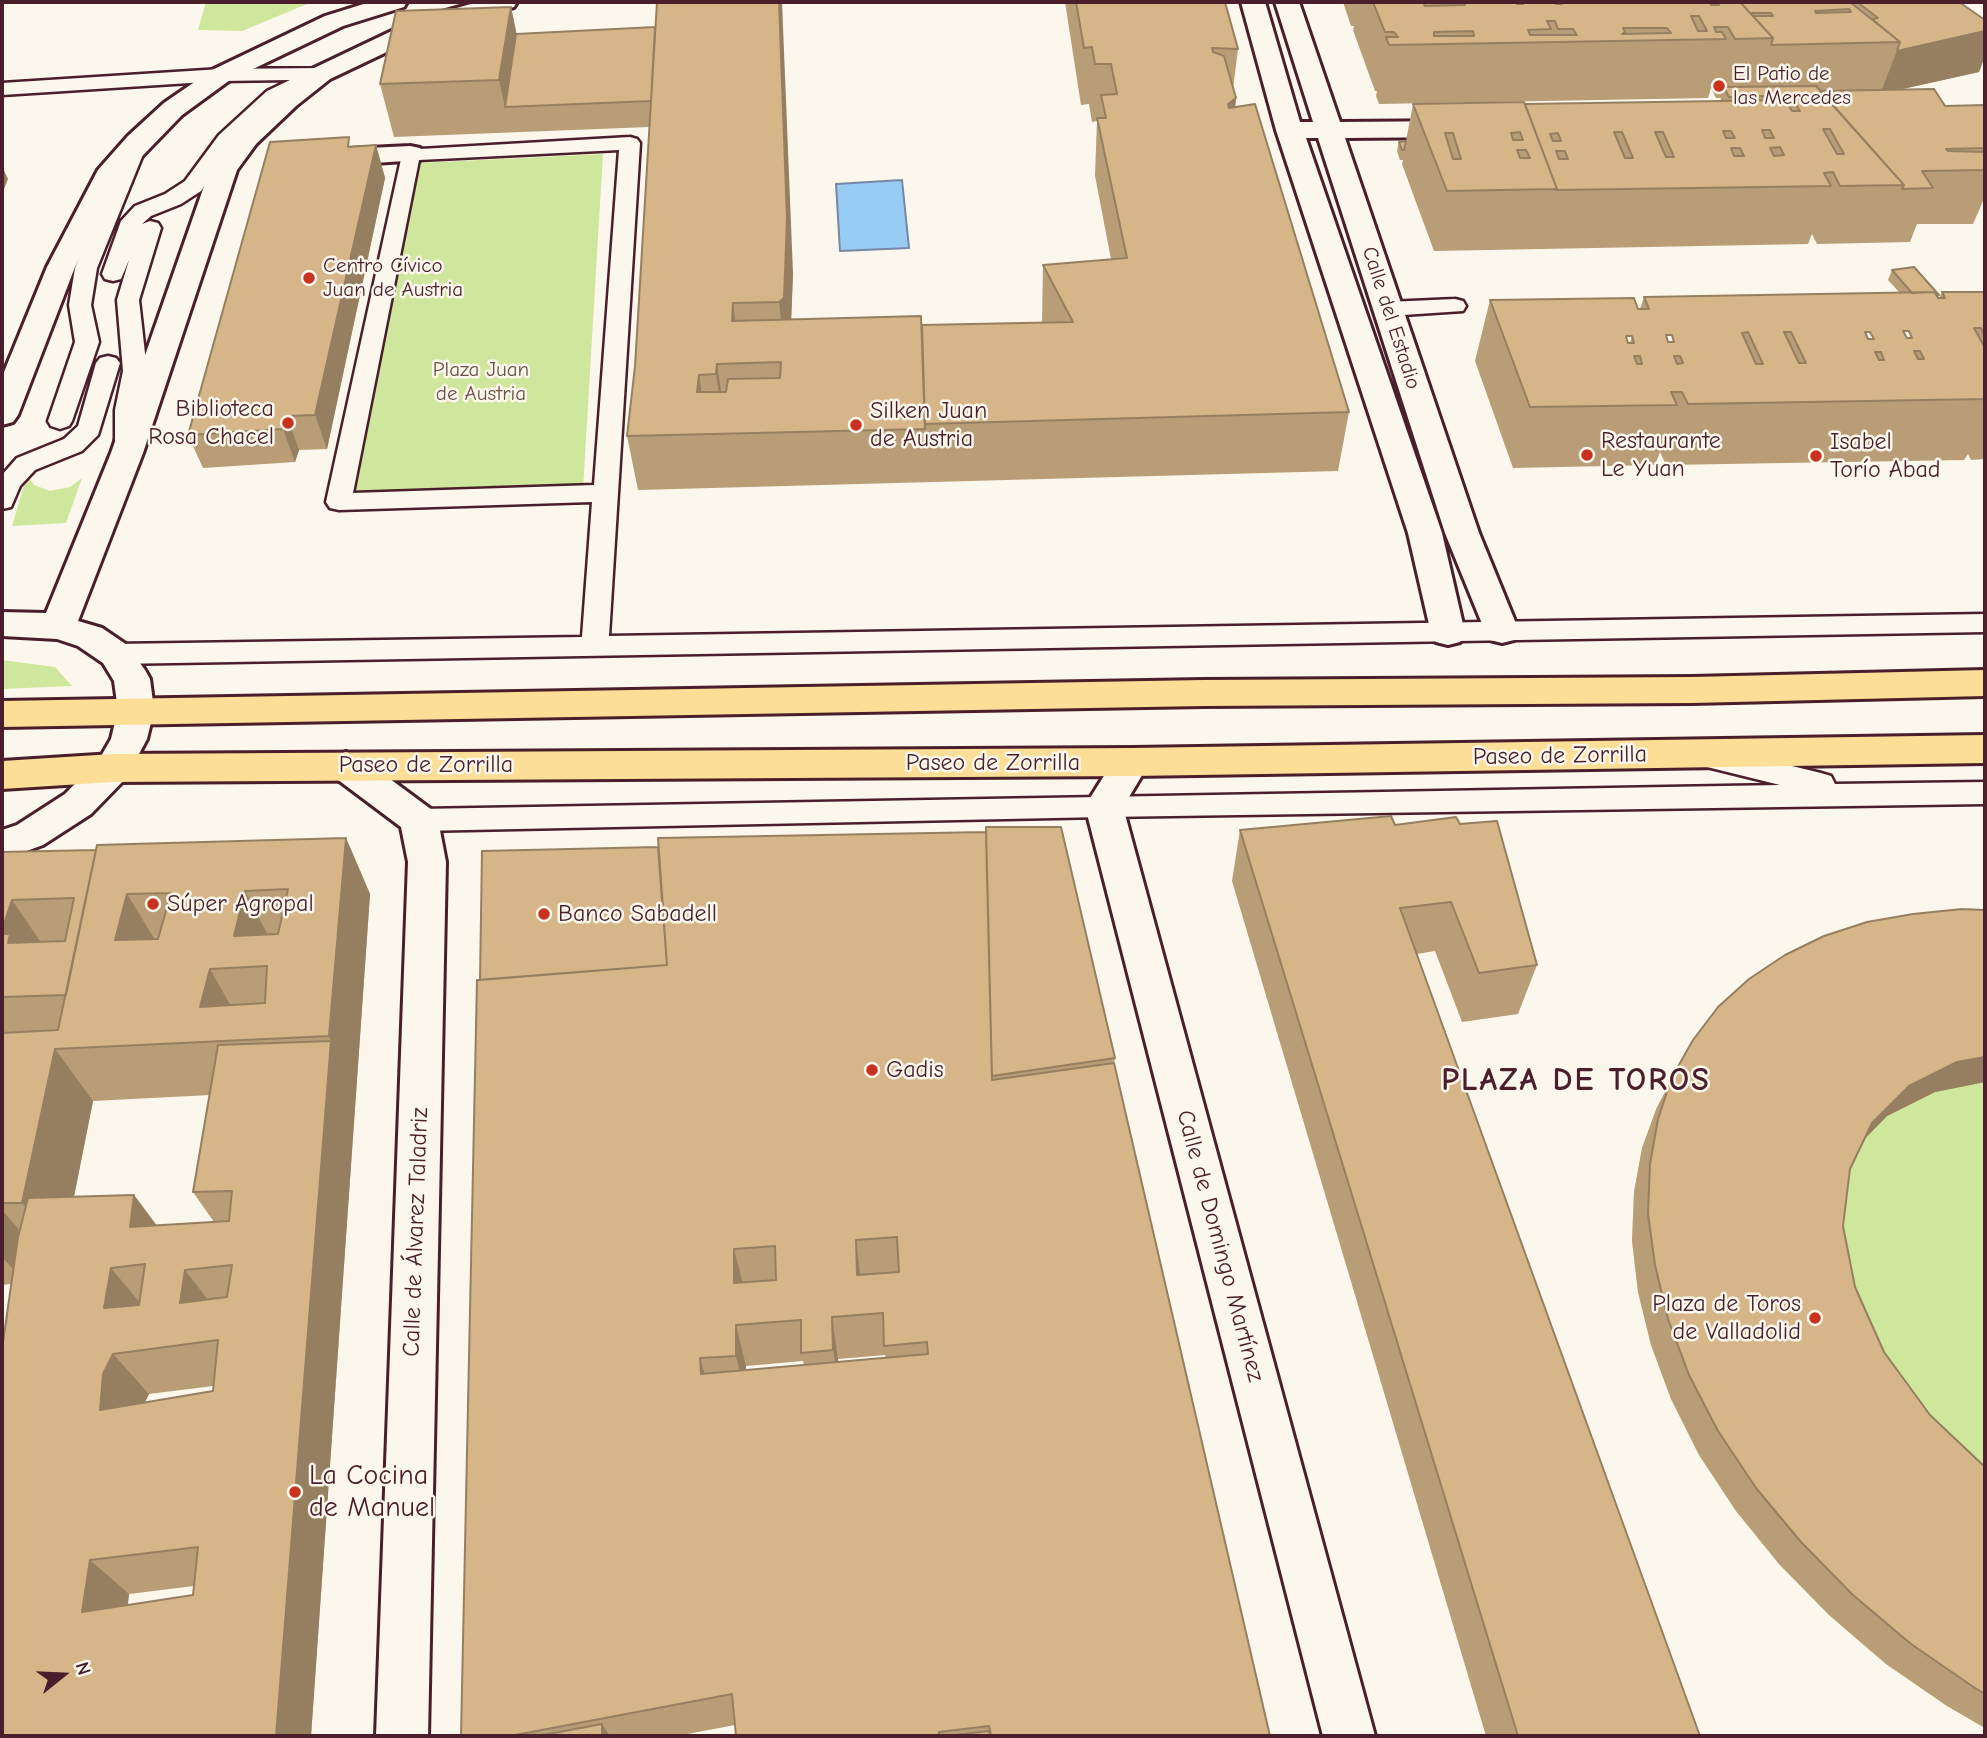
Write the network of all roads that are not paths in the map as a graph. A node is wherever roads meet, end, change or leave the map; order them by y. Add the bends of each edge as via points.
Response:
1 (395, 2) edge
2 (505, 2) edge
3 (1253, 2) edge
4 (1287, 2) edge
5 (321, 74) junction
6 (221, 75) junction
7 (2, 89) edge
8 (1490, 129) edge
9 (1289, 130) junction
10 (1329, 130) junction
11 (138, 142) junction
12 (410, 154) junction
13 (300, 160) edge
14 (150, 228) dead end
15 (113, 274) dead end
16 (1455, 306) dead end
17 (1388, 309) junction
18 (108, 363) dead end
19 (2, 415) edge
20 (60, 421) dead end
21 (127, 453) junction
22 (605, 493) junction
23 (2, 500) edge
24 (1985, 623) edge
25 (2, 624) edge
26 (58, 627) junction
27 (1502, 631) junction
28 (1448, 633) junction
29 (595, 645) junction
30 (115, 654) junction
31 (1985, 683) edge
32 (136, 710) junction
33 (2, 714) edge
34 (1985, 749) edge
35 (1695, 754) junction
36 (1132, 762) junction
37 (346, 766) junction
38 (113, 768) junction
39 (2, 775) edge
40 (1985, 793) edge
41 (1865, 795) junction
42 (1104, 806) junction
43 (419, 820) junction
44 (2, 845) edge
45 (402, 1736) edge
46 (1349, 1736) edge

1 - 6 street via 334,21
2 - 5 street via 426,24
3 - 9 street, Calle del Estadio
4 - 10 street, Calle del Estadio
5 - 6 lane
5 - 15 lane via 274,95 226,139 193,186 142,211 132,221
5 - 21 street via 247,138 224,169
6 - 7 lane
6 - 11 street via 173,108
8 - 10 street
9 - 10 street
9 - 28 street, Calle del Estadio via 1425,533
10 - 17 street, Calle del Estadio
11 - 19 street via 108,176 61,267
11 - 20 lane via 86,268 80,305 87,342
12 - 13 street
12 - 22 lane via 630,143
12 - 22 lane via 338,502
14 - 21 lane via 128,300 135,371 127,411
16 - 17 lane
17 - 27 street, Calle del Estadio via 1462,533
18 - 23 lane via 89,429 73,445 26,464 9,483
21 - 26 street
22 - 29 lane
24 - 27 lane
25 - 26 street
26 - 30 street via 90,637
27 - 28 lane
28 - 29 lane
29 - 30 lane
30 - 32 street via 132,679
31 - 32 main road
32 - 33 main road
32 - 38 street via 129,739
34 - 35 main road, Paseo de Zorrilla
35 - 36 main road, Paseo de Zorrilla
35 - 41 lane
36 - 37 main road, Paseo de Zorrilla
36 - 42 street
37 - 38 main road, Paseo de Zorrilla
37 - 43 street
38 - 39 main road, Paseo de Zorrilla
38 - 44 street via 78,804 30,835
40 - 41 lane
41 - 42 lane
42 - 43 lane
42 - 46 street, Calle de Domingo Martínez
43 - 45 street, Calle de Álvarez Taladriz via 427,862

